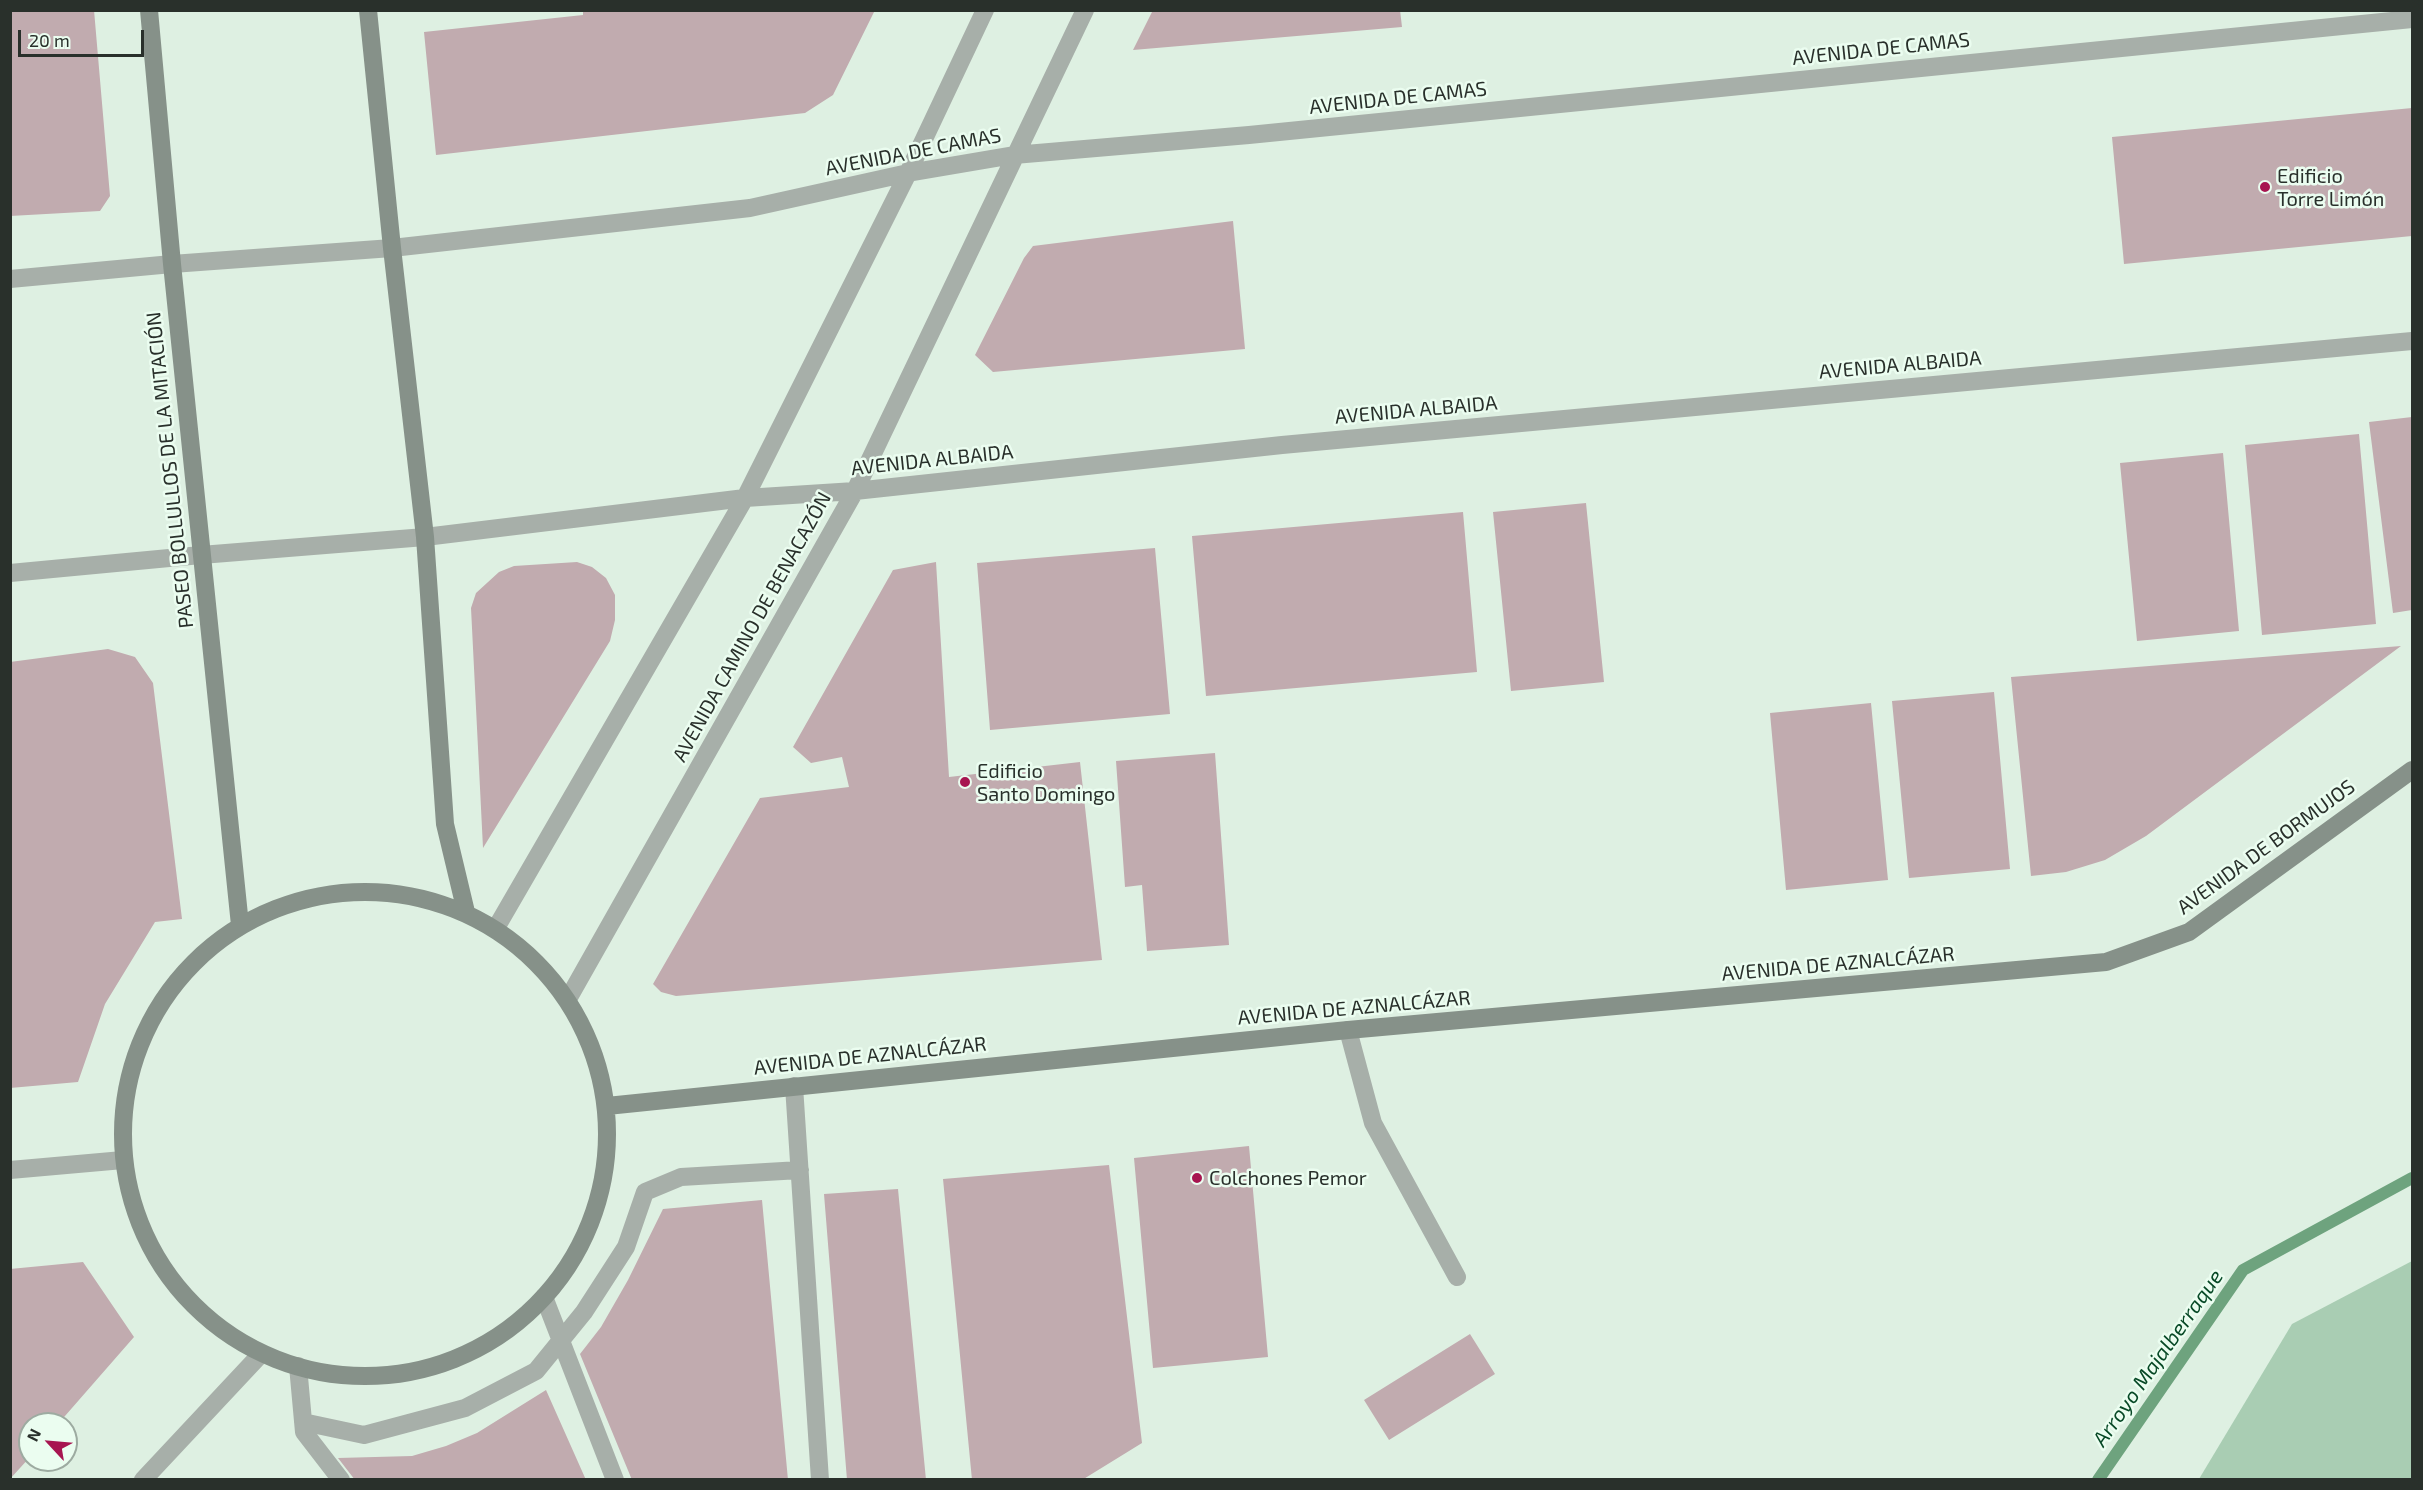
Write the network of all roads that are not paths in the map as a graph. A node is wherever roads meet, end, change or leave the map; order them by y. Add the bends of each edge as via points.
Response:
1 (149, 10) edge
2 (368, 10) edge
3 (985, 10) edge
4 (1085, 10) edge
5 (2412, 19) edge
6 (1014, 155) junction
7 (908, 172) junction
8 (392, 248) junction
9 (172, 264) junction
10 (10, 279) edge
11 (2412, 341) edge
12 (855, 491) junction
13 (745, 498) junction
14 (425, 537) junction
15 (201, 555) junction
16 (10, 573) edge
17 (2412, 770) edge
18 (466, 912) junction
19 (240, 925) junction
20 (496, 928) junction
21 (2106, 962) joint
22 (568, 999) junction
23 (1348, 1030) junction
24 (794, 1086) junction
25 (607, 1106) junction
26 (123, 1160) junction
27 (10, 1170) edge
28 (800, 1170) junction
29 (1457, 1277) dead end
30 (544, 1297) junction
31 (561, 1341) junction
32 (260, 1355) junction
33 (298, 1366) junction
34 (303, 1422) junction
35 (143, 1479) edge
36 (341, 1479) edge
37 (615, 1479) edge
38 (820, 1479) edge

1 - 9 street, PASEO BOLLULLOS DE LA MITACIÓN
2 - 8 street
3 - 7 street
4 - 6 street, AVENIDA CAMINO DE BENACAZÓN
5 - 6 street, AVENIDA DE CAMAS
6 - 7 street, AVENIDA DE CAMAS
6 - 12 street, AVENIDA CAMINO DE BENACAZÓN
7 - 8 street, AVENIDA DE CAMAS via 750,208
7 - 13 street
8 - 9 street, AVENIDA DE CAMAS
8 - 14 street
9 - 10 street, AVENIDA DE CAMAS
9 - 15 street, PASEO BOLLULLOS DE LA MITACIÓN
11 - 12 street, AVENIDA ALBAIDA via 1282,445
12 - 13 street, AVENIDA ALBAIDA
12 - 22 street, AVENIDA CAMINO DE BENACAZÓN
13 - 14 street, AVENIDA ALBAIDA
13 - 20 street
14 - 15 street, AVENIDA ALBAIDA
14 - 18 street via 445,824
15 - 16 street, AVENIDA ALBAIDA
15 - 19 street, PASEO BOLLULLOS DE LA MITACIÓN
17 - 21 street, AVENIDA DE BORMUJOS via 2189,932
18 - 19 street via 391,891 313,896
18 - 20 street
19 - 26 street via 187,969 148,1025 126,1091
20 - 22 street via 536,960
21 - 23 street, AVENIDA DE AZNALCÁZAR
22 - 25 street via 594,1050
23 - 24 street, AVENIDA DE AZNALCÁZAR
23 - 29 street via 1373,1123
24 - 25 street, AVENIDA DE AZNALCÁZAR
24 - 28 street
25 - 30 street via 604,1180 580,1250
26 - 27 street
26 - 32 street via 137,1220 166,1276 208,1322
28 - 31 street via 681,1177 645,1192 626,1246
28 - 38 street
30 - 31 street
30 - 33 street via 475,1352 405,1375 331,1376
31 - 34 street via 536,1371 465,1408 364,1435
31 - 37 street
32 - 33 street
32 - 35 street
33 - 34 street
34 - 36 street via 304,1432

